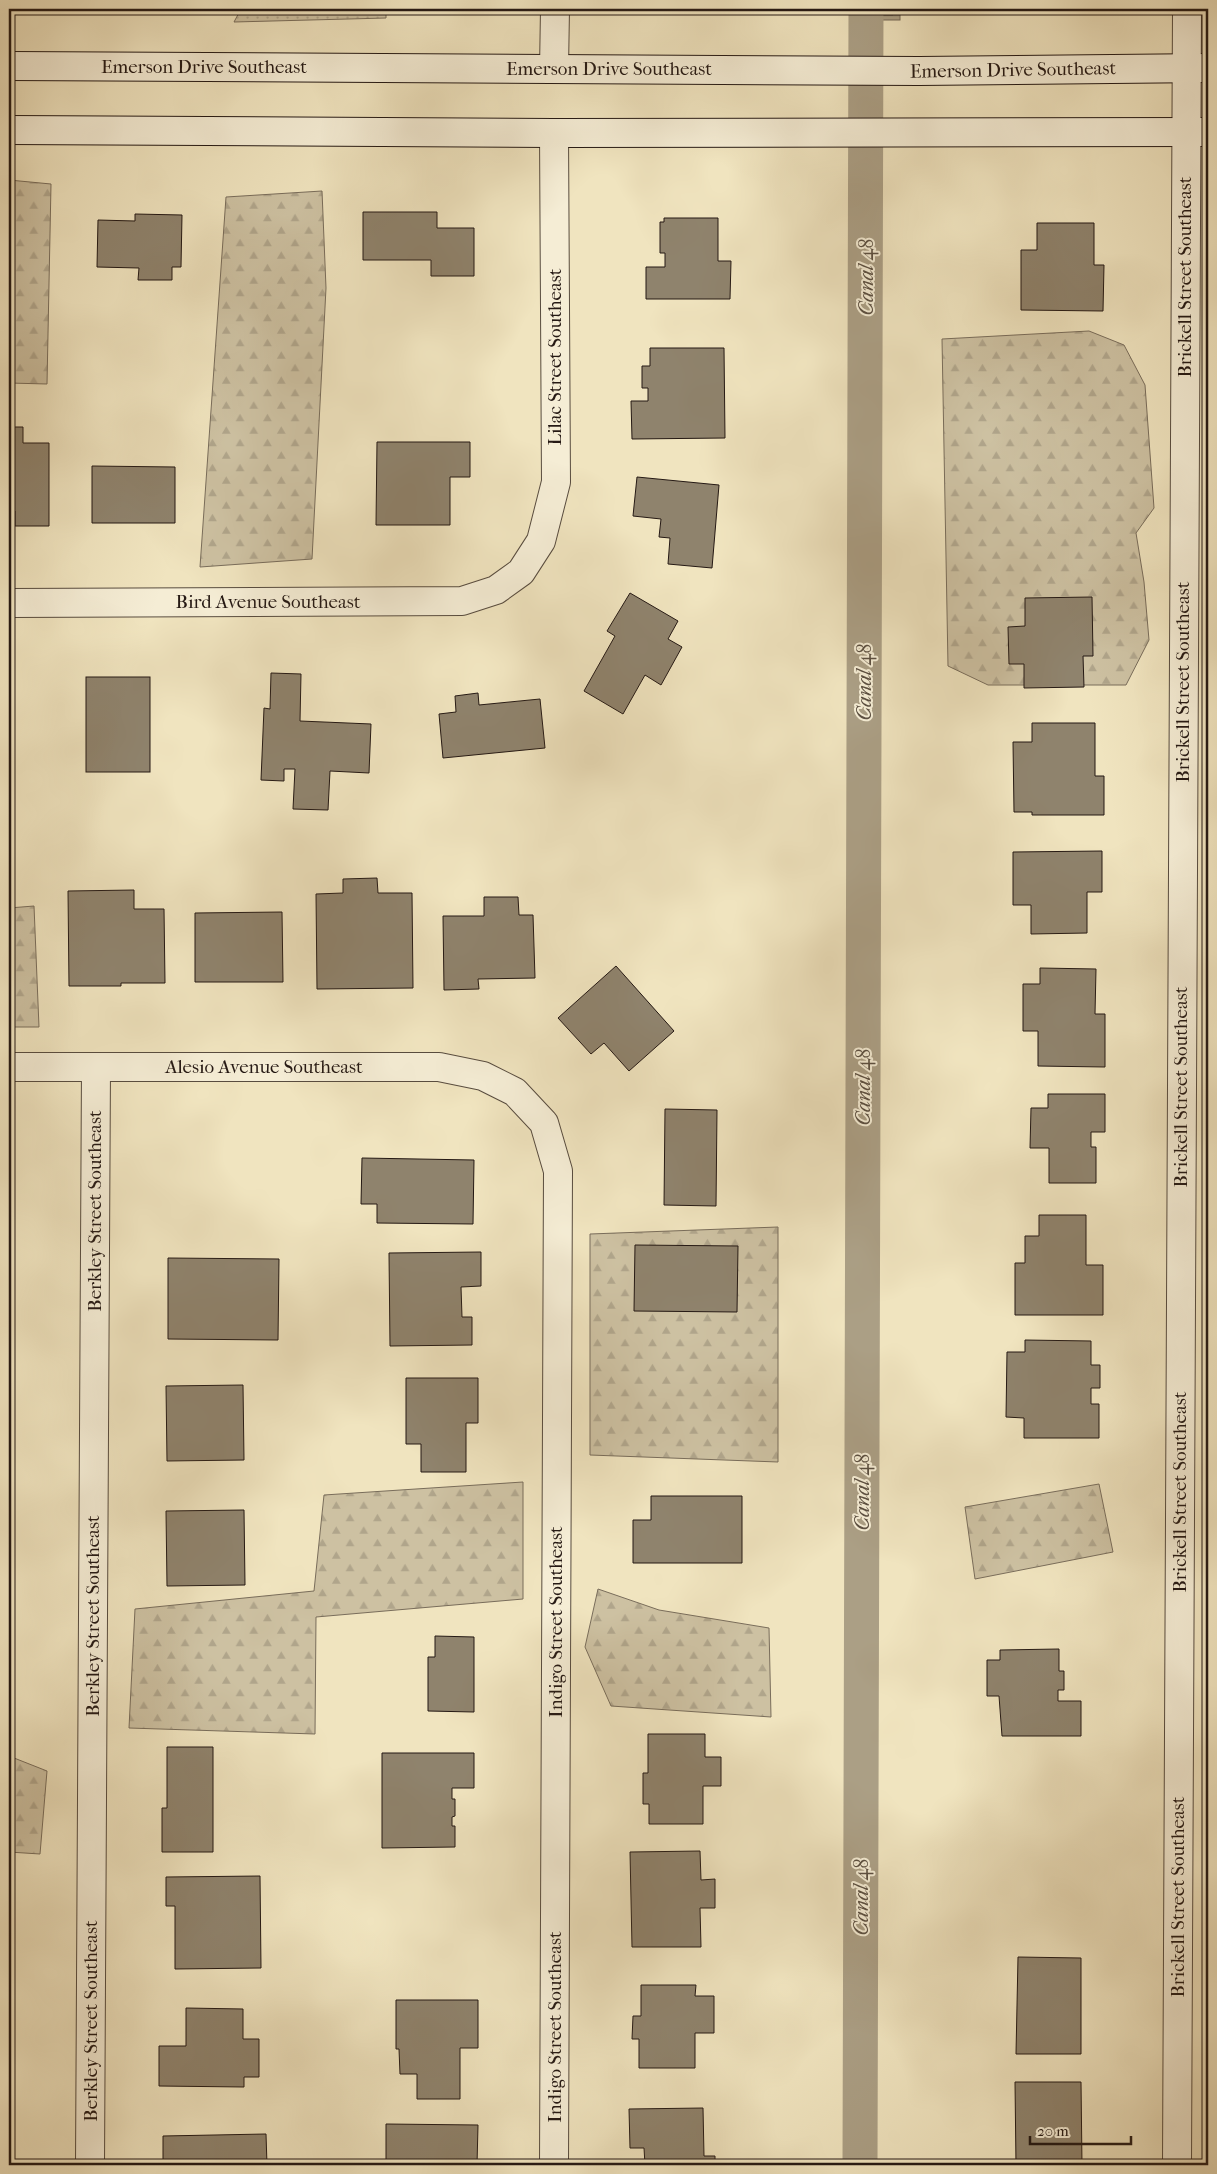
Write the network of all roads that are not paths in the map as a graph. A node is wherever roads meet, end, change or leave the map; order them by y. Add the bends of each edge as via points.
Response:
1 (555, 9) edge
2 (1186, 9) edge
3 (9, 66) edge
4 (1197, 68) edge
5 (554, 69) junction
6 (9, 130) edge
7 (1197, 132) edge
8 (554, 133) junction
9 (520, 572) joint
10 (9, 603) edge
11 (9, 1067) edge
12 (96, 1067) junction
13 (516, 1092) joint
14 (90, 2165) edge
15 (554, 2165) edge
16 (1177, 2165) edge

1 - 5 street
2 - 4 street, Brickell Street Southeast
3 - 5 street, Emerson Drive Southeast
4 - 5 street, Emerson Drive Southeast via 920,71
4 - 7 street, Brickell Street Southeast
6 - 8 street
7 - 8 street
7 - 16 street, Brickell Street Southeast
8 - 9 street, Lilac Street Southeast via 556,482 541,541
9 - 10 street, Bird Avenue Southeast via 496,590 462,601
11 - 12 street, Alesio Avenue Southeast
12 - 13 street, Alesio Avenue Southeast via 439,1067 483,1076
12 - 14 street, Berkley Street Southeast
13 - 15 street, Indigo Street Southeast via 544,1123 558,1171

